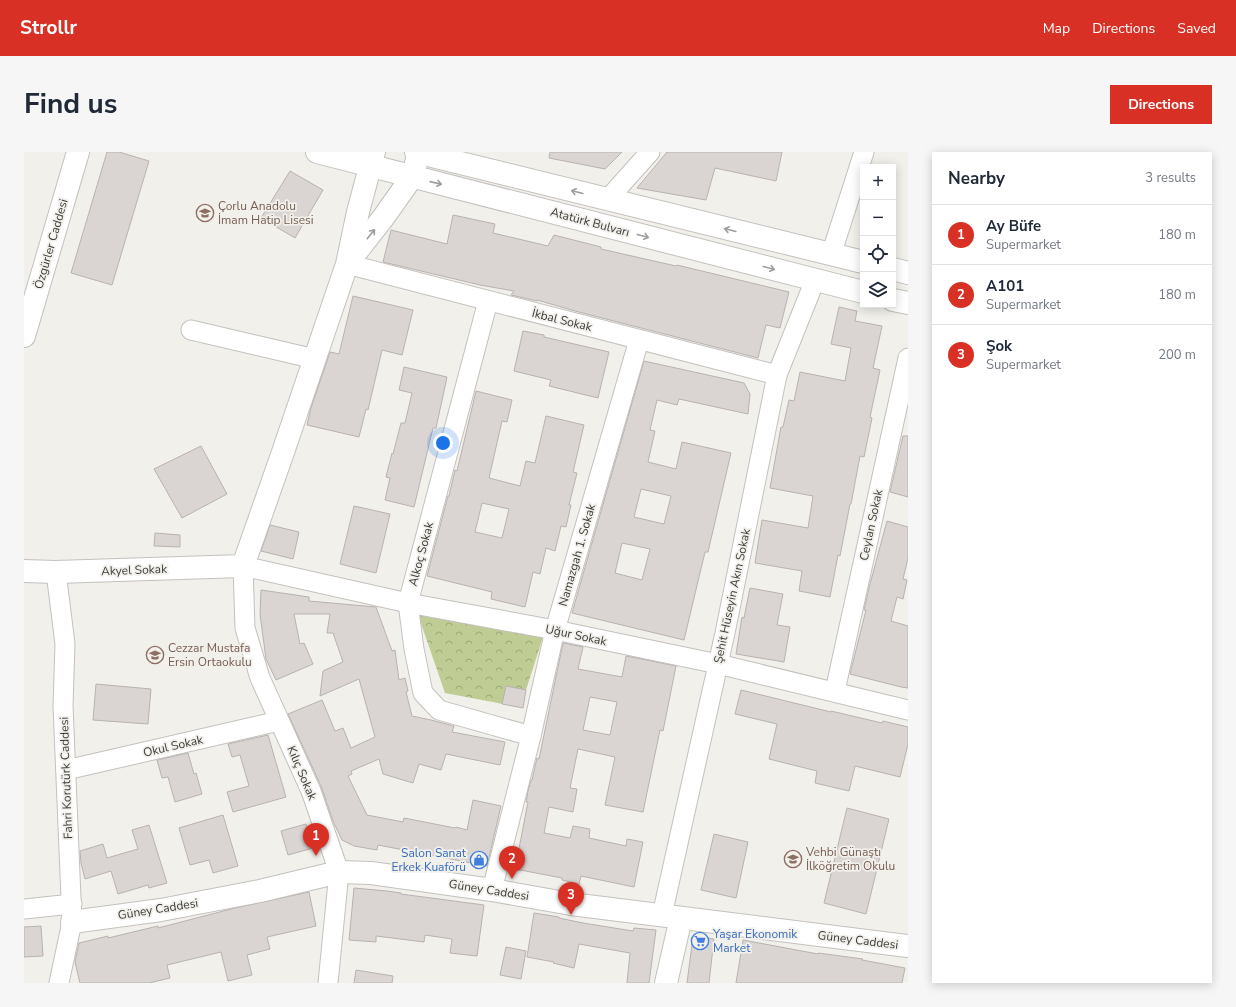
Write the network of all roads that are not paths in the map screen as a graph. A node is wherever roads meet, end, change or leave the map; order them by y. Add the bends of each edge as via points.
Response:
1 (78, 152) edge
2 (316, 152) edge
3 (418, 152) edge
4 (650, 152) edge
5 (864, 152) edge
6 (372, 159) edge
7 (412, 177) junction
8 (608, 200) junction
9 (831, 255) junction
10 (860, 261) edge
11 (347, 264) junction
12 (896, 270) edge
13 (908, 272) edge
14 (815, 280) junction
15 (860, 291) edge
16 (488, 301) junction
17 (896, 301) edge
18 (908, 303) edge
19 (191, 330) dead end
20 (24, 336) edge
21 (639, 340) junction
22 (908, 358) edge
23 (315, 359) junction
24 (777, 375) junction
25 (243, 566) junction
26 (24, 571) edge
27 (56, 572) junction
28 (408, 603) junction
29 (555, 630) junction
30 (718, 664) junction
31 (834, 691) junction
32 (908, 710) edge
33 (279, 721) junction
34 (531, 736) junction
35 (66, 770) junction
36 (339, 872) junction
37 (492, 890) junction
38 (24, 909) edge
39 (72, 913) junction
40 (672, 917) junction
41 (908, 946) edge
42 (59, 983) edge
43 (328, 983) edge
44 (666, 983) edge

1 - 20 street, Özgürler Caddesi
2 - 6 street, Atatürk Bulvarı
3 - 7 street
8 -> 3 street
4 - 8 street
5 - 9 street
6 - 7 street, Atatürk Bulvarı
6 - 11 street
11 -> 7 street
7 -> 14 street, Atatürk Bulvarı
9 -> 8 street
9 - 10 street
11 - 16 street, İkbal Sokak
11 - 23 street
12 - 13 street
14 - 15 street, Atatürk Bulvarı
14 - 24 street, Şehit Hüseyin Akın Sokak
16 - 21 street, İkbal Sokak
16 - 28 street, Alkoç Sokak
17 - 18 street
19 - 23 street
21 - 24 street, İkbal Sokak
21 - 29 street, Namazgah 1. Sokak
22 - 31 street, Ceylan Sokak
23 - 25 street
24 - 30 street, Şehit Hüseyin Akın Sokak
25 - 27 street, Akyel Sokak
25 - 28 street, Uğur Sokak
25 - 33 street, Kılıç Sokak via 246,628 260,678
26 - 27 street, Akyel Sokak
27 - 35 street, Fahri Korutürk Caddesi via 65,644 63,706
28 - 29 street, Uğur Sokak
28 - 34 street, Alkoç Sokak via 423,693 439,710
29 - 30 street, Uğur Sokak
29 - 34 street, Namazgah 1. Sokak
30 - 31 street, Uğur Sokak
30 - 40 street, Şehit Hüseyin Akın Sokak
31 - 32 street, Uğur Sokak
33 - 35 street, Okul Sokak
33 - 36 street, Kılıç Sokak via 311,791
34 - 37 street, Namazgah 1. Sokak
35 - 39 street, Fahri Korutürk Caddesi
36 - 37 street, Güney Caddesi
36 - 39 street, Güney Caddesi via 260,891 161,910
36 - 43 street, Kılıç Sokak
37 - 40 street, Güney Caddesi via 571,904
38 - 39 street
39 - 42 street, Fahri Korutürk Caddesi
40 - 41 street, Güney Caddesi
40 - 44 street

